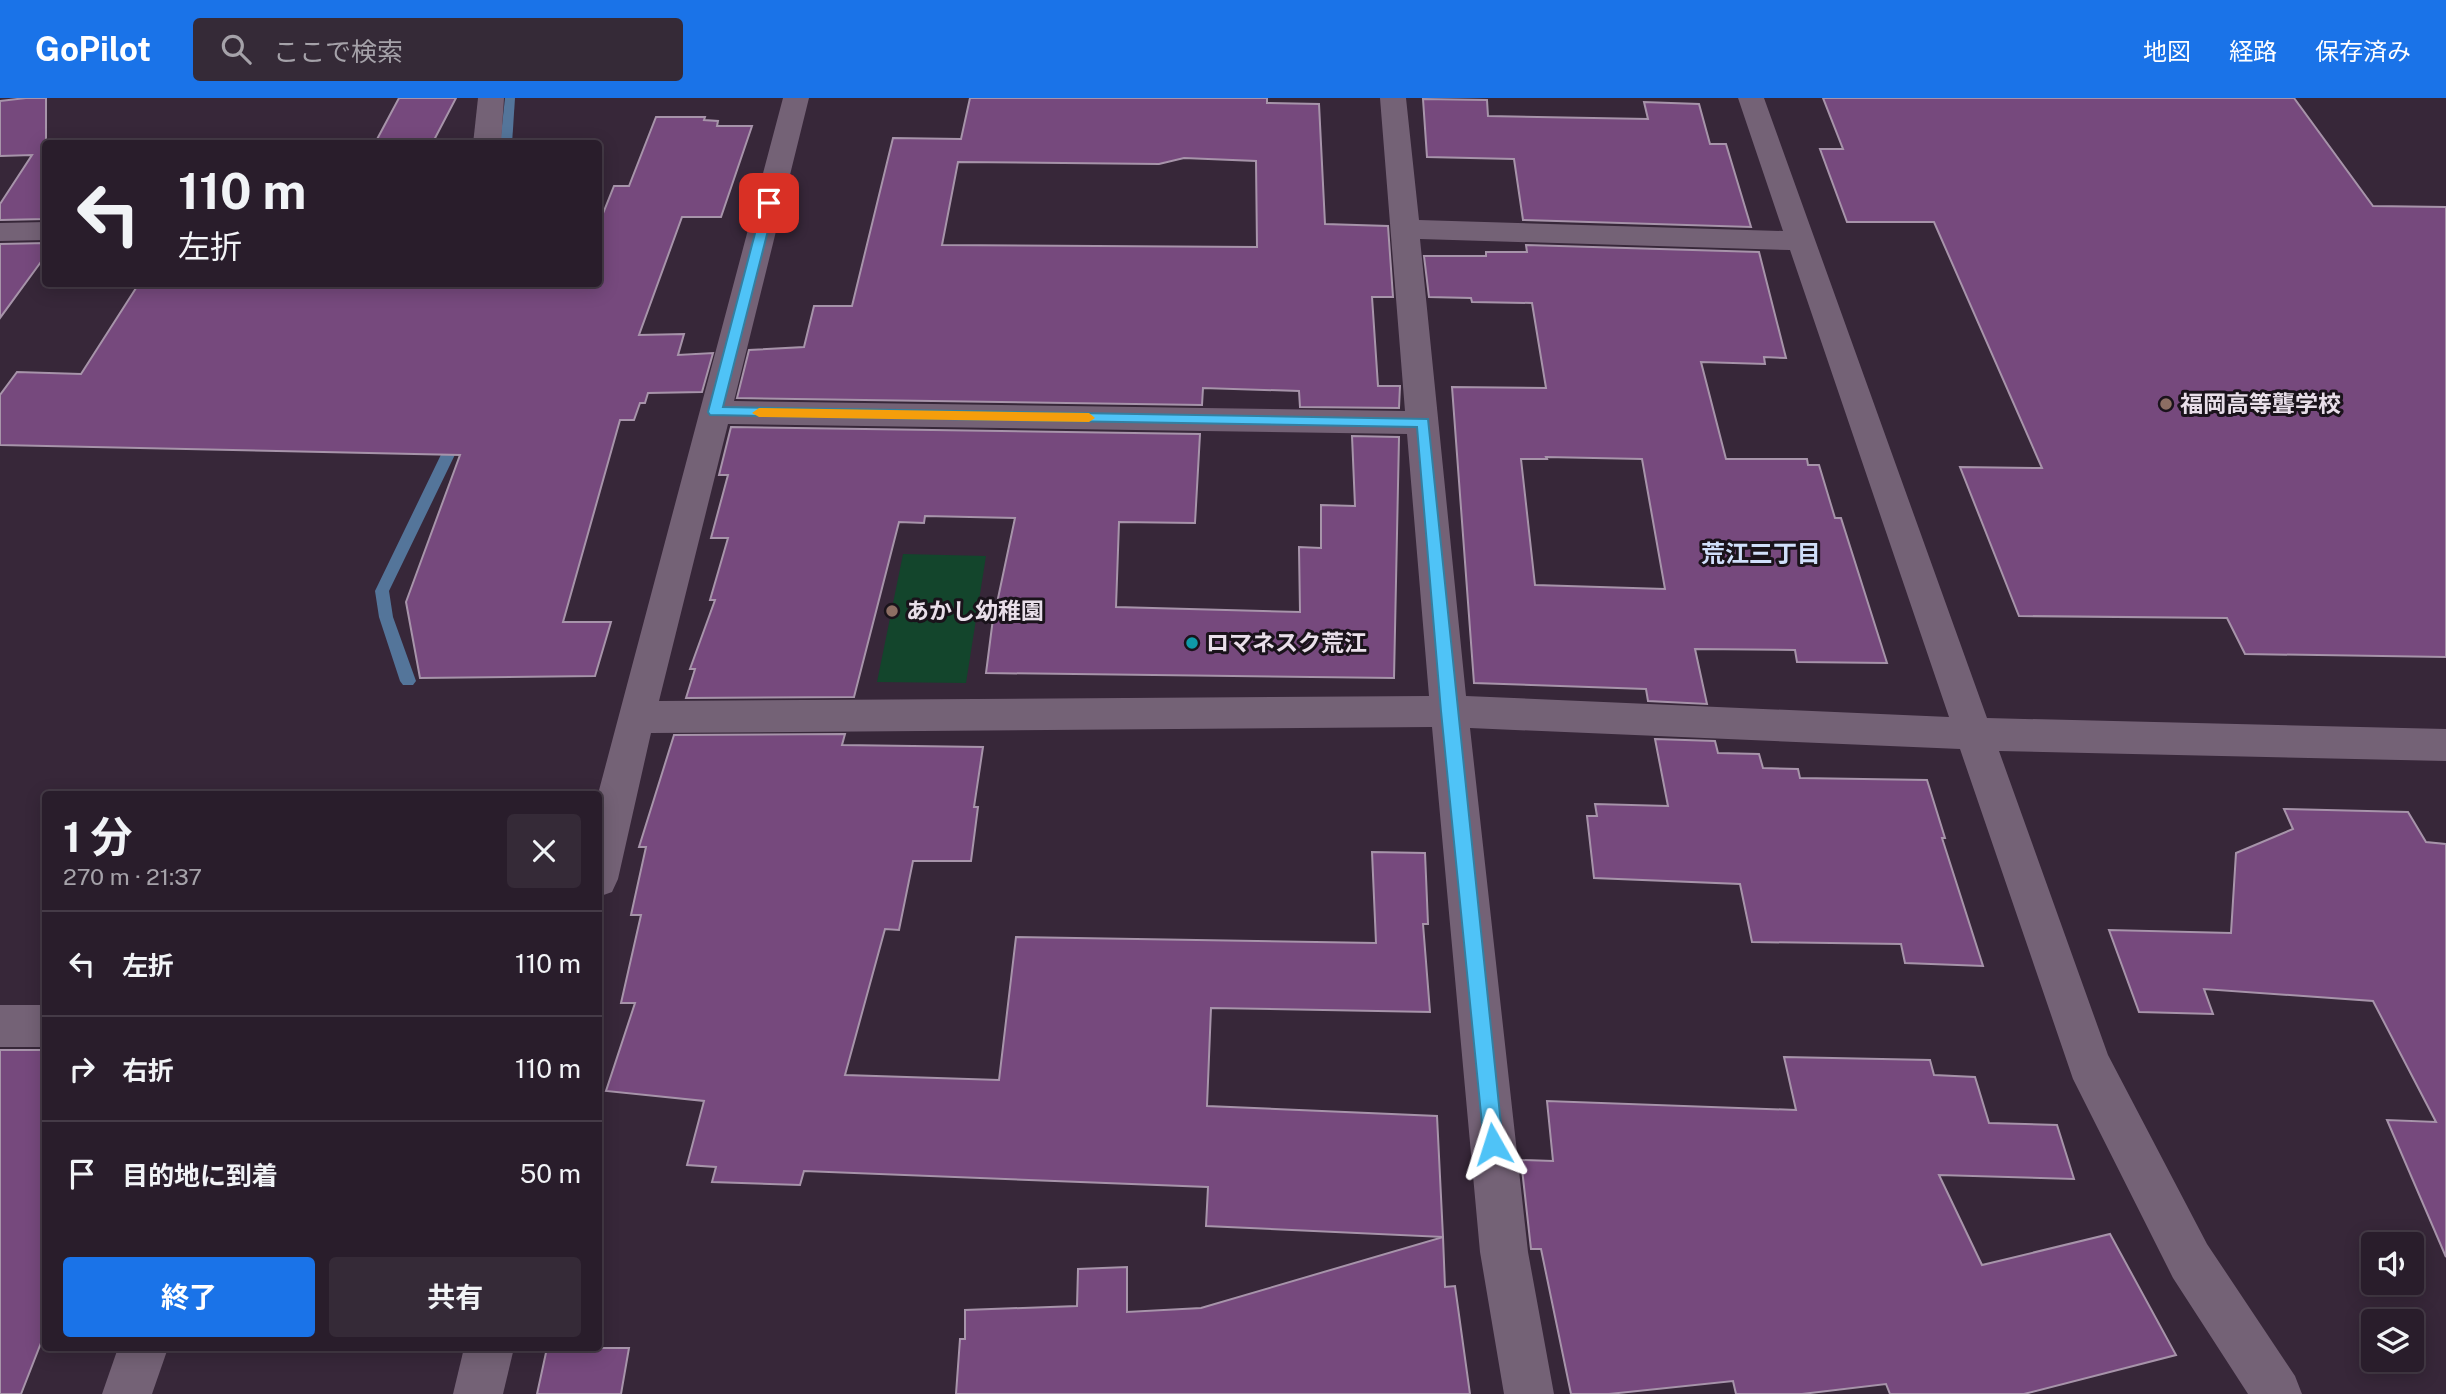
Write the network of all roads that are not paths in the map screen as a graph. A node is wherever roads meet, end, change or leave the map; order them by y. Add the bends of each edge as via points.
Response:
1 (491, 98) edge
2 (796, 98) edge
3 (1393, 98) edge
4 (1751, 98) edge
5 (487, 140) edge
6 (1405, 229) junction
7 (42, 231) edge
8 (0, 232) edge
9 (1800, 241) junction
10 (715, 412) junction
11 (1423, 423) junction
12 (1449, 711) junction
13 (636, 717) junction
14 (1973, 734) junction
15 (2446, 744) edge
16 (602, 861) edge
17 (0, 1026) edge
18 (42, 1026) edge
19 (142, 1351) edge
20 (488, 1351) edge
21 (127, 1394) edge
22 (478, 1394) edge
23 (1529, 1394) edge
24 (2277, 1394) edge

1 - 5 street
2 - 10 street
3 - 6 street
4 - 9 street
6 - 9 street
6 - 11 street
7 - 8 street
9 - 14 street
10 - 11 street
10 - 13 street
11 - 12 street
12 - 13 street
12 - 14 street
12 - 23 street via 1504,1252
13 - 16 street
14 - 15 street
14 - 24 street via 2089,1064 2190,1261
17 - 18 street
19 - 21 street
20 - 22 street

